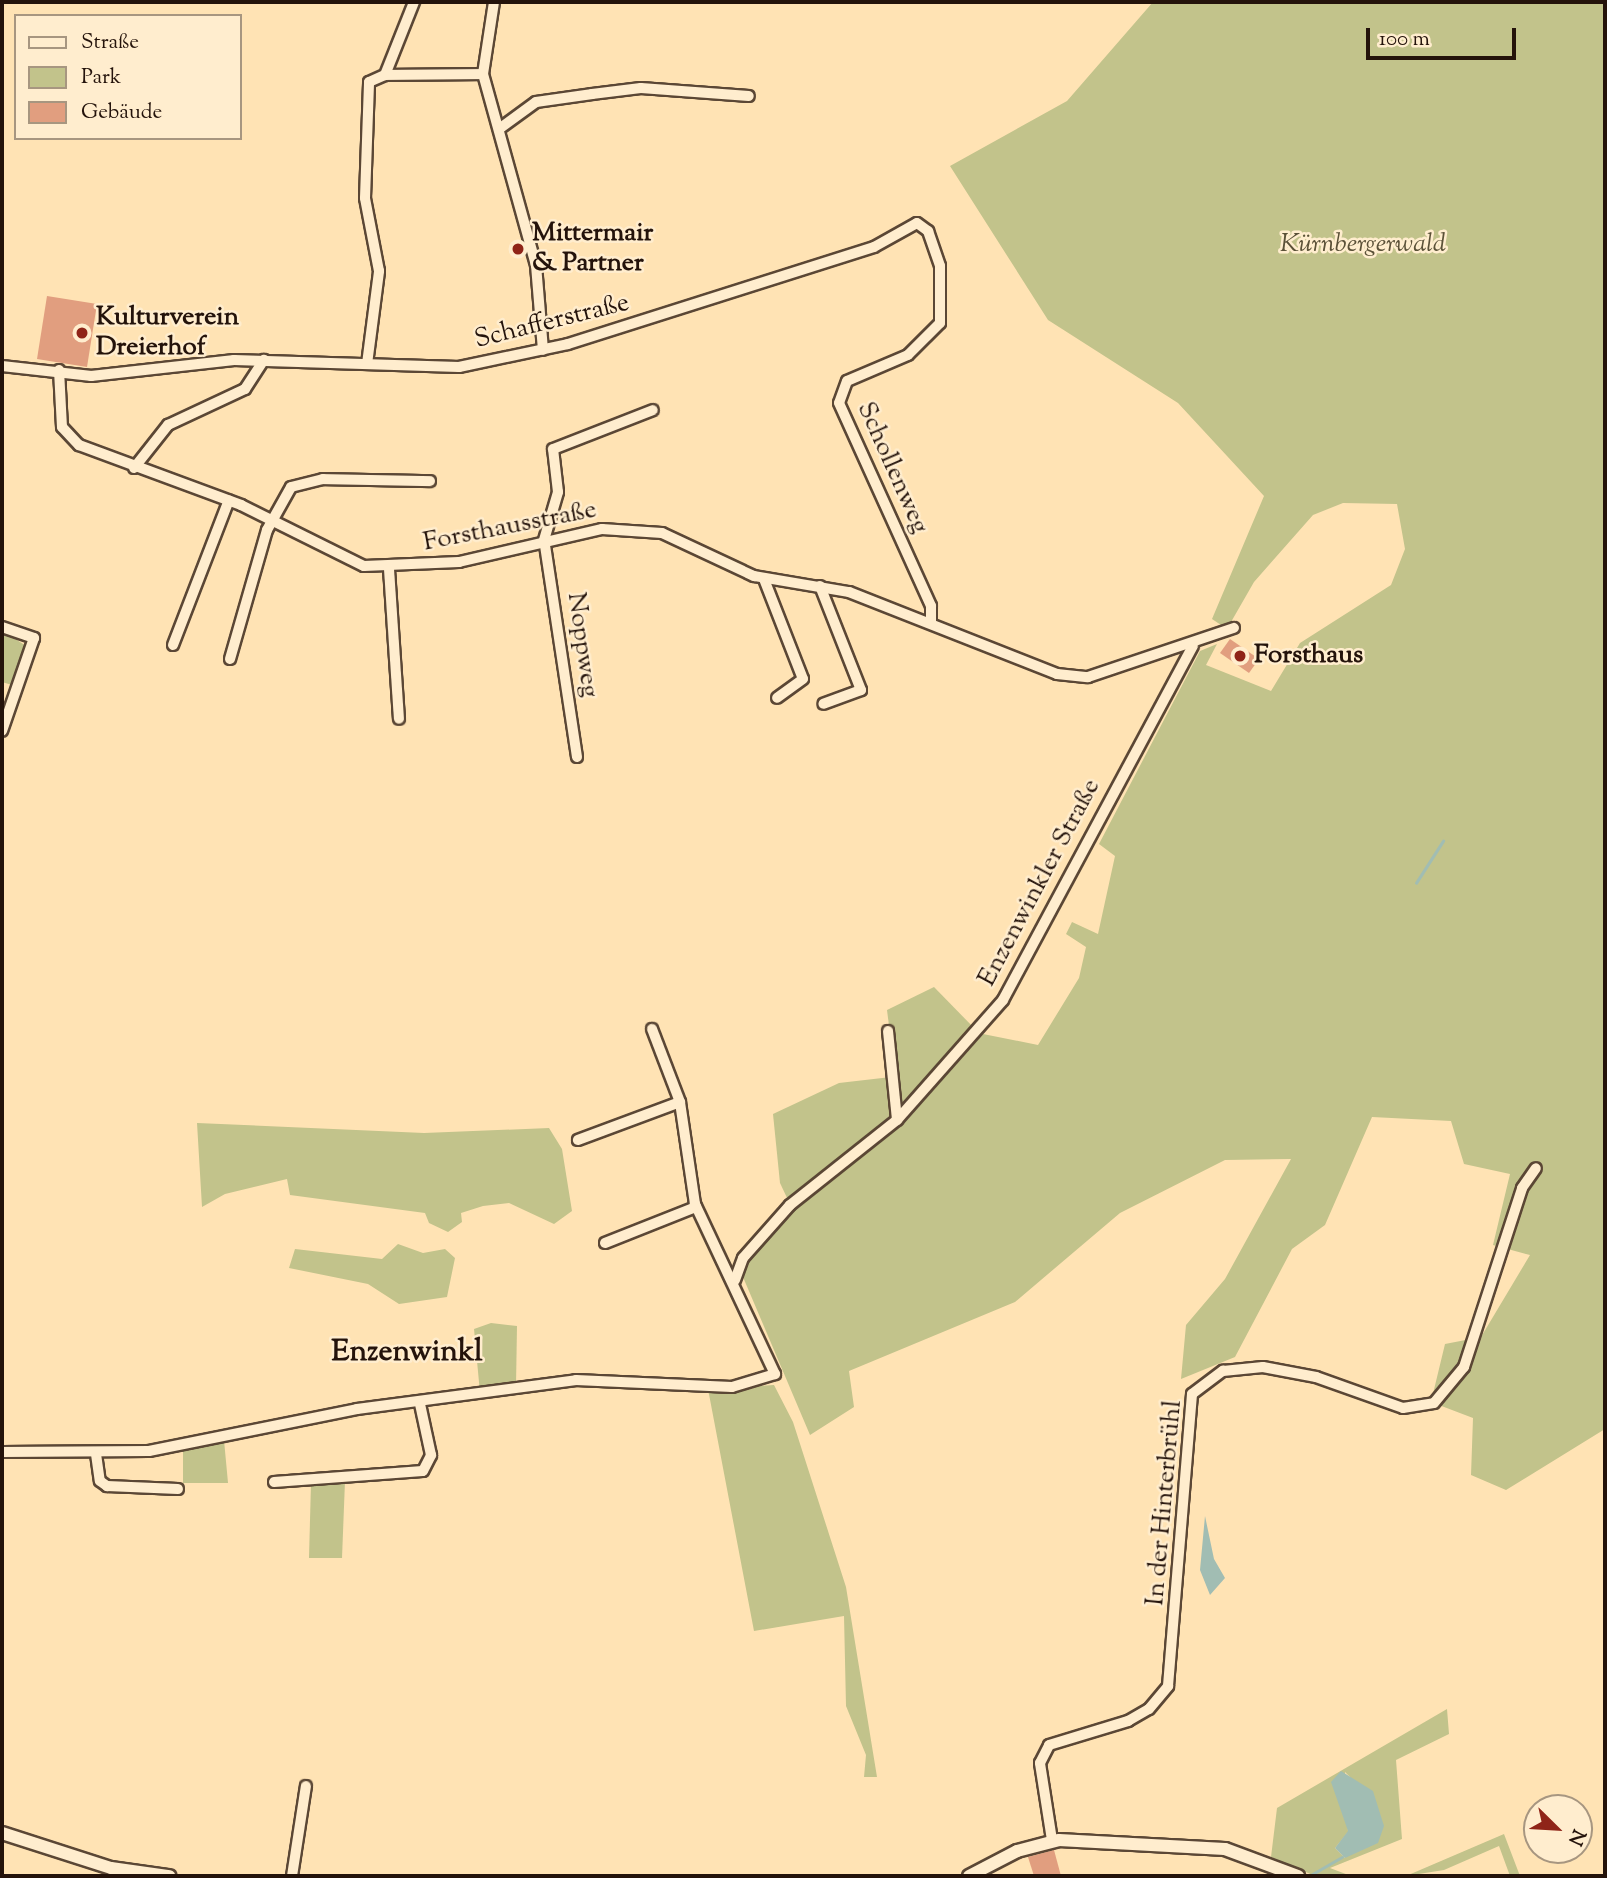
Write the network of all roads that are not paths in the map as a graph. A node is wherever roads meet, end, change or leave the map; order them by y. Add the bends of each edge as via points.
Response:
1 (414, 2) edge
2 (494, 2) edge
3 (385, 75) junction
4 (482, 75) junction
5 (749, 96) dead end
6 (499, 129) junction
7 (917, 223) joint
8 (543, 350) junction
9 (264, 360) junction
10 (368, 364) junction
11 (2, 366) edge
12 (59, 370) junction
13 (653, 410) dead end
14 (134, 468) junction
15 (430, 481) dead end
16 (229, 500) junction
17 (271, 519) junction
18 (544, 540) junction
19 (389, 569) junction
20 (764, 579) junction
21 (820, 586) junction
22 (931, 621) junction
23 (2, 627) edge
24 (1234, 628) dead end
25 (173, 645) dead end
26 (1193, 646) junction
27 (230, 659) dead end
28 (777, 698) dead end
29 (823, 704) dead end
30 (399, 719) dead end
31 (2, 732) edge
32 (577, 757) dead end
33 (652, 1029) dead end
34 (888, 1031) dead end
35 (680, 1102) junction
36 (897, 1120) junction
37 (578, 1140) dead end
38 (1536, 1168) dead end
39 (696, 1207) junction
40 (605, 1244) dead end
41 (735, 1280) junction
42 (420, 1404) junction
43 (2, 1452) edge
44 (96, 1454) junction
45 (274, 1482) dead end
46 (178, 1489) dead end
47 (306, 1786) dead end
48 (2, 1833) edge
49 (1052, 1840) junction
50 (129, 1874) edge
51 (169, 1876) edge
52 (292, 1876) edge
53 (969, 1876) edge
54 (1298, 1876) edge

1 - 3 street
2 - 4 street
3 - 4 street
3 - 10 street via 369,82 367,104 365,198 379,271
4 - 6 street
5 - 6 street via 641,88 604,92 536,102
6 - 8 street via 536,265
7 - 8 street, Schafferstraße via 874,247
7 - 22 street, Schollenweg via 928,231 940,265 940,323 908,355 847,381 839,402 931,606
8 - 10 street, Schafferstraße via 459,367
9 - 10 street, Schafferstraße
9 - 12 street, Schafferstraße via 108,376
9 - 14 street via 245,389 168,425
11 - 12 street, Schafferstraße
12 - 14 street, Forsthausstraße via 65,433
13 - 18 street via 553,449 558,492
14 - 16 street, Forsthausstraße
15 - 17 street via 298,484
16 - 17 street, Forsthausstraße
16 - 25 street
17 - 19 street, Forsthausstraße via 334,555
17 - 27 street
18 - 19 street, Forsthausstraße via 460,562
18 - 20 street, Forsthausstraße via 616,528 662,533
18 - 32 street, Noppweg
19 - 30 street
20 - 21 street, Forsthausstraße
20 - 28 street via 803,679
21 - 22 street, Forsthausstraße
21 - 29 street via 861,690
22 - 26 street, Forsthausstraße via 1005,658 1057,674 1088,677
23 - 31 street via 34,638
24 - 26 street, Forsthausstraße
26 - 36 street, Enzenwinkler Straße via 1027,962 966,1047
33 - 35 street
34 - 36 street
35 - 37 street
35 - 39 street
36 - 41 street, Enzenwinkler Straße via 790,1205 743,1258
38 - 49 street, In der Hinterbrühl via 1522,1188 1464,1367 1434,1403 1403,1408 1316,1377 1263,1367 1223,1371 1192,1394 1168,1686 1149,1709 1128,1721 1049,1745 1040,1763
39 - 40 street
39 - 41 street
41 - 42 street via 775,1374 755,1384 576,1380
42 - 44 street
42 - 45 street via 431,1455 423,1471
43 - 44 street
44 - 46 street via 100,1481 107,1486
47 - 52 street
48 - 50 street
49 - 53 street
49 - 54 street via 1225,1849
50 - 51 street

